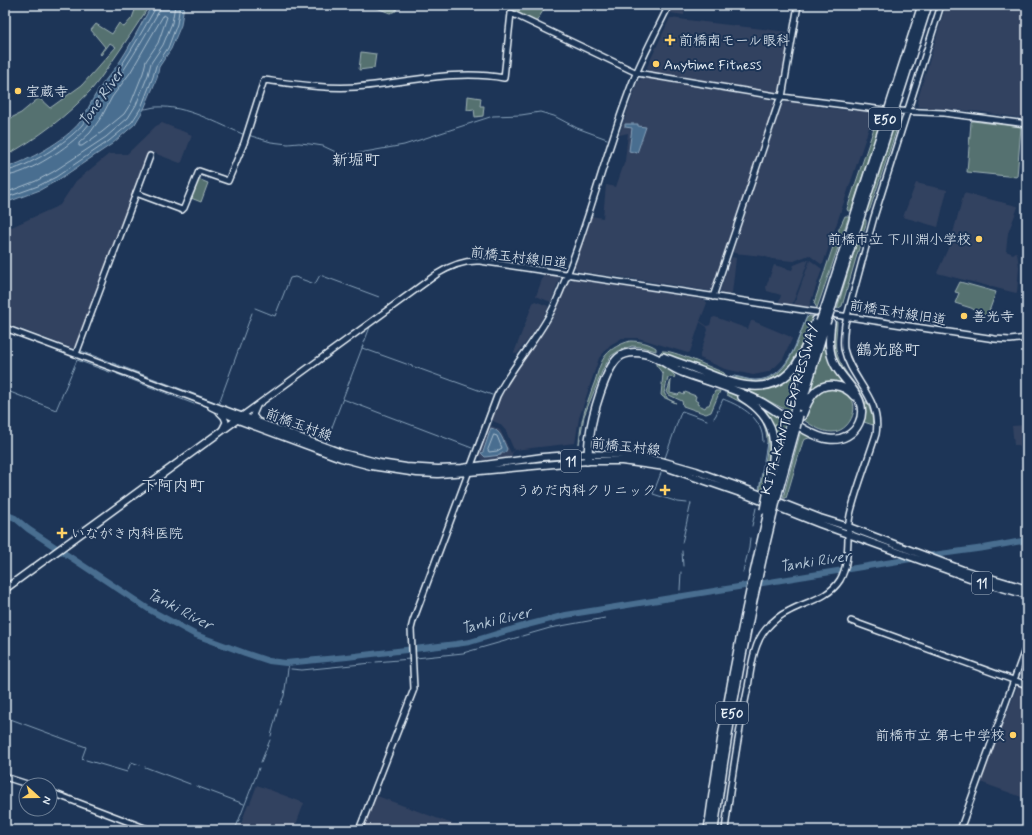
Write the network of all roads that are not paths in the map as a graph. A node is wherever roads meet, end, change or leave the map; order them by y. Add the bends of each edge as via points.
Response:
1 (669, 5) edge
2 (798, 5) edge
3 (922, 5) edge
4 (928, 5) edge
5 (941, 5) edge
6 (637, 73) junction
7 (782, 97) junction
8 (884, 110) dead end
9 (898, 110) dead end
10 (908, 111) junction
11 (1027, 124) edge
12 (150, 156) dead end
13 (136, 193) junction
14 (567, 274) junction
15 (713, 296) junction
16 (829, 306) junction
17 (816, 312) dead end
18 (836, 315) dead end
19 (847, 317) junction
20 (823, 322) junction
21 (5, 328) edge
22 (1027, 338) edge
23 (76, 354) junction
24 (719, 382) junction
25 (200, 401) junction
26 (259, 404) junction
27 (220, 413) junction
28 (798, 414) junction
29 (240, 418) junction
30 (258, 422) junction
31 (220, 433) junction
32 (586, 456) junction
33 (470, 470) junction
34 (773, 492) junction
35 (768, 512) junction
36 (848, 530) junction
37 (940, 564) junction
38 (754, 577) junction
39 (5, 589) edge
40 (1027, 589) edge
41 (1027, 595) edge
42 (752, 598) junction
43 (852, 621) dead end
44 (1027, 644) edge
45 (1014, 680) junction
46 (1027, 685) edge
47 (5, 777) edge
48 (18, 781) edge
49 (58, 795) edge
50 (150, 830) edge
51 (359, 830) edge
52 (708, 830) edge
53 (714, 830) edge
54 (724, 830) edge
55 (960, 830) edge

1 - 6 street
2 - 7 street
3 - 16 highway, E50 via 849,234
4 - 16 highway, E50
5 - 10 street
6 - 7 street
6 - 13 street via 511,13 504,78 436,76 374,85 338,87 264,80 245,142 228,181 199,171 182,210
6 - 14 street
7 - 8 street
7 - 15 street
9 - 10 street
10 - 11 street
10 - 19 street via 874,217
12 - 13 street
13 - 23 street
14 - 15 street, 前橋玉村線旧道
14 - 26 street, 前橋玉村線旧道 via 475,261 450,266
14 - 33 street via 554,306 501,389
15 - 17 street, 前橋玉村線旧道
16 - 20 highway
16 - 20 highway
18 - 19 street, 前橋玉村線旧道
19 - 22 street, 前橋玉村線旧道 via 995,339
19 - 36 street via 844,336 846,355 875,409 878,421
20 - 24 highway via 791,371 780,380 764,386
20 - 24 highway via 837,370 858,396 862,409 856,427 846,436 835,439 820,437 762,402
20 - 28 highway, KITA-KANTO EXPRESSWAY
21 - 23 street
23 - 25 street
24 - 28 highway via 773,405 811,429 828,436 842,434 850,429 858,416 858,406 850,392 841,386 831,385 813,393
24 - 32 highway via 686,365 640,349 624,350 610,361 589,415 585,436
24 - 34 highway via 755,406 770,426 774,437
25 - 27 street
25 - 29 street
26 - 29 street, 前橋玉村線旧道
26 - 30 street via 254,414
27 - 29 street
27 - 31 street via 226,422
28 - 34 highway, KITA-KANTO EXPRESSWAY, bridge
29 - 30 main road, 前橋玉村線 / 11
29 - 31 main road
29 - 33 main road, 前橋玉村線 / 11 via 341,458 371,466 428,474
30 - 33 main road, 前橋玉村線 / 11 via 337,451 380,463
31 - 39 main road
32 - 33 main road, 前橋玉村線 / 11 via 573,461
32 - 36 main road, 前橋玉村線 / 11 via 623,455 667,462 744,488
33 - 51 street via 413,621 411,629 414,689
34 - 35 highway, bridge
34 - 35 highway, KITA-KANTO EXPRESSWAY, bridge
35 - 38 highway
36 - 37 main road, 前橋玉村線 / 11 via 911,550
36 - 37 main road, 前橋玉村線 / 11 via 898,552
36 - 54 street via 845,566 842,576 832,590 824,597 789,610 774,620 759,641 740,723
37 - 40 main road, 11
37 - 41 main road, 11 via 994,586
38 - 42 highway, E50
38 - 42 highway, E50
42 - 52 highway, E50 via 725,715
42 - 53 highway, E50
43 - 45 street
44 - 45 street
45 - 46 street
45 - 55 street
47 - 48 street
49 - 50 street

